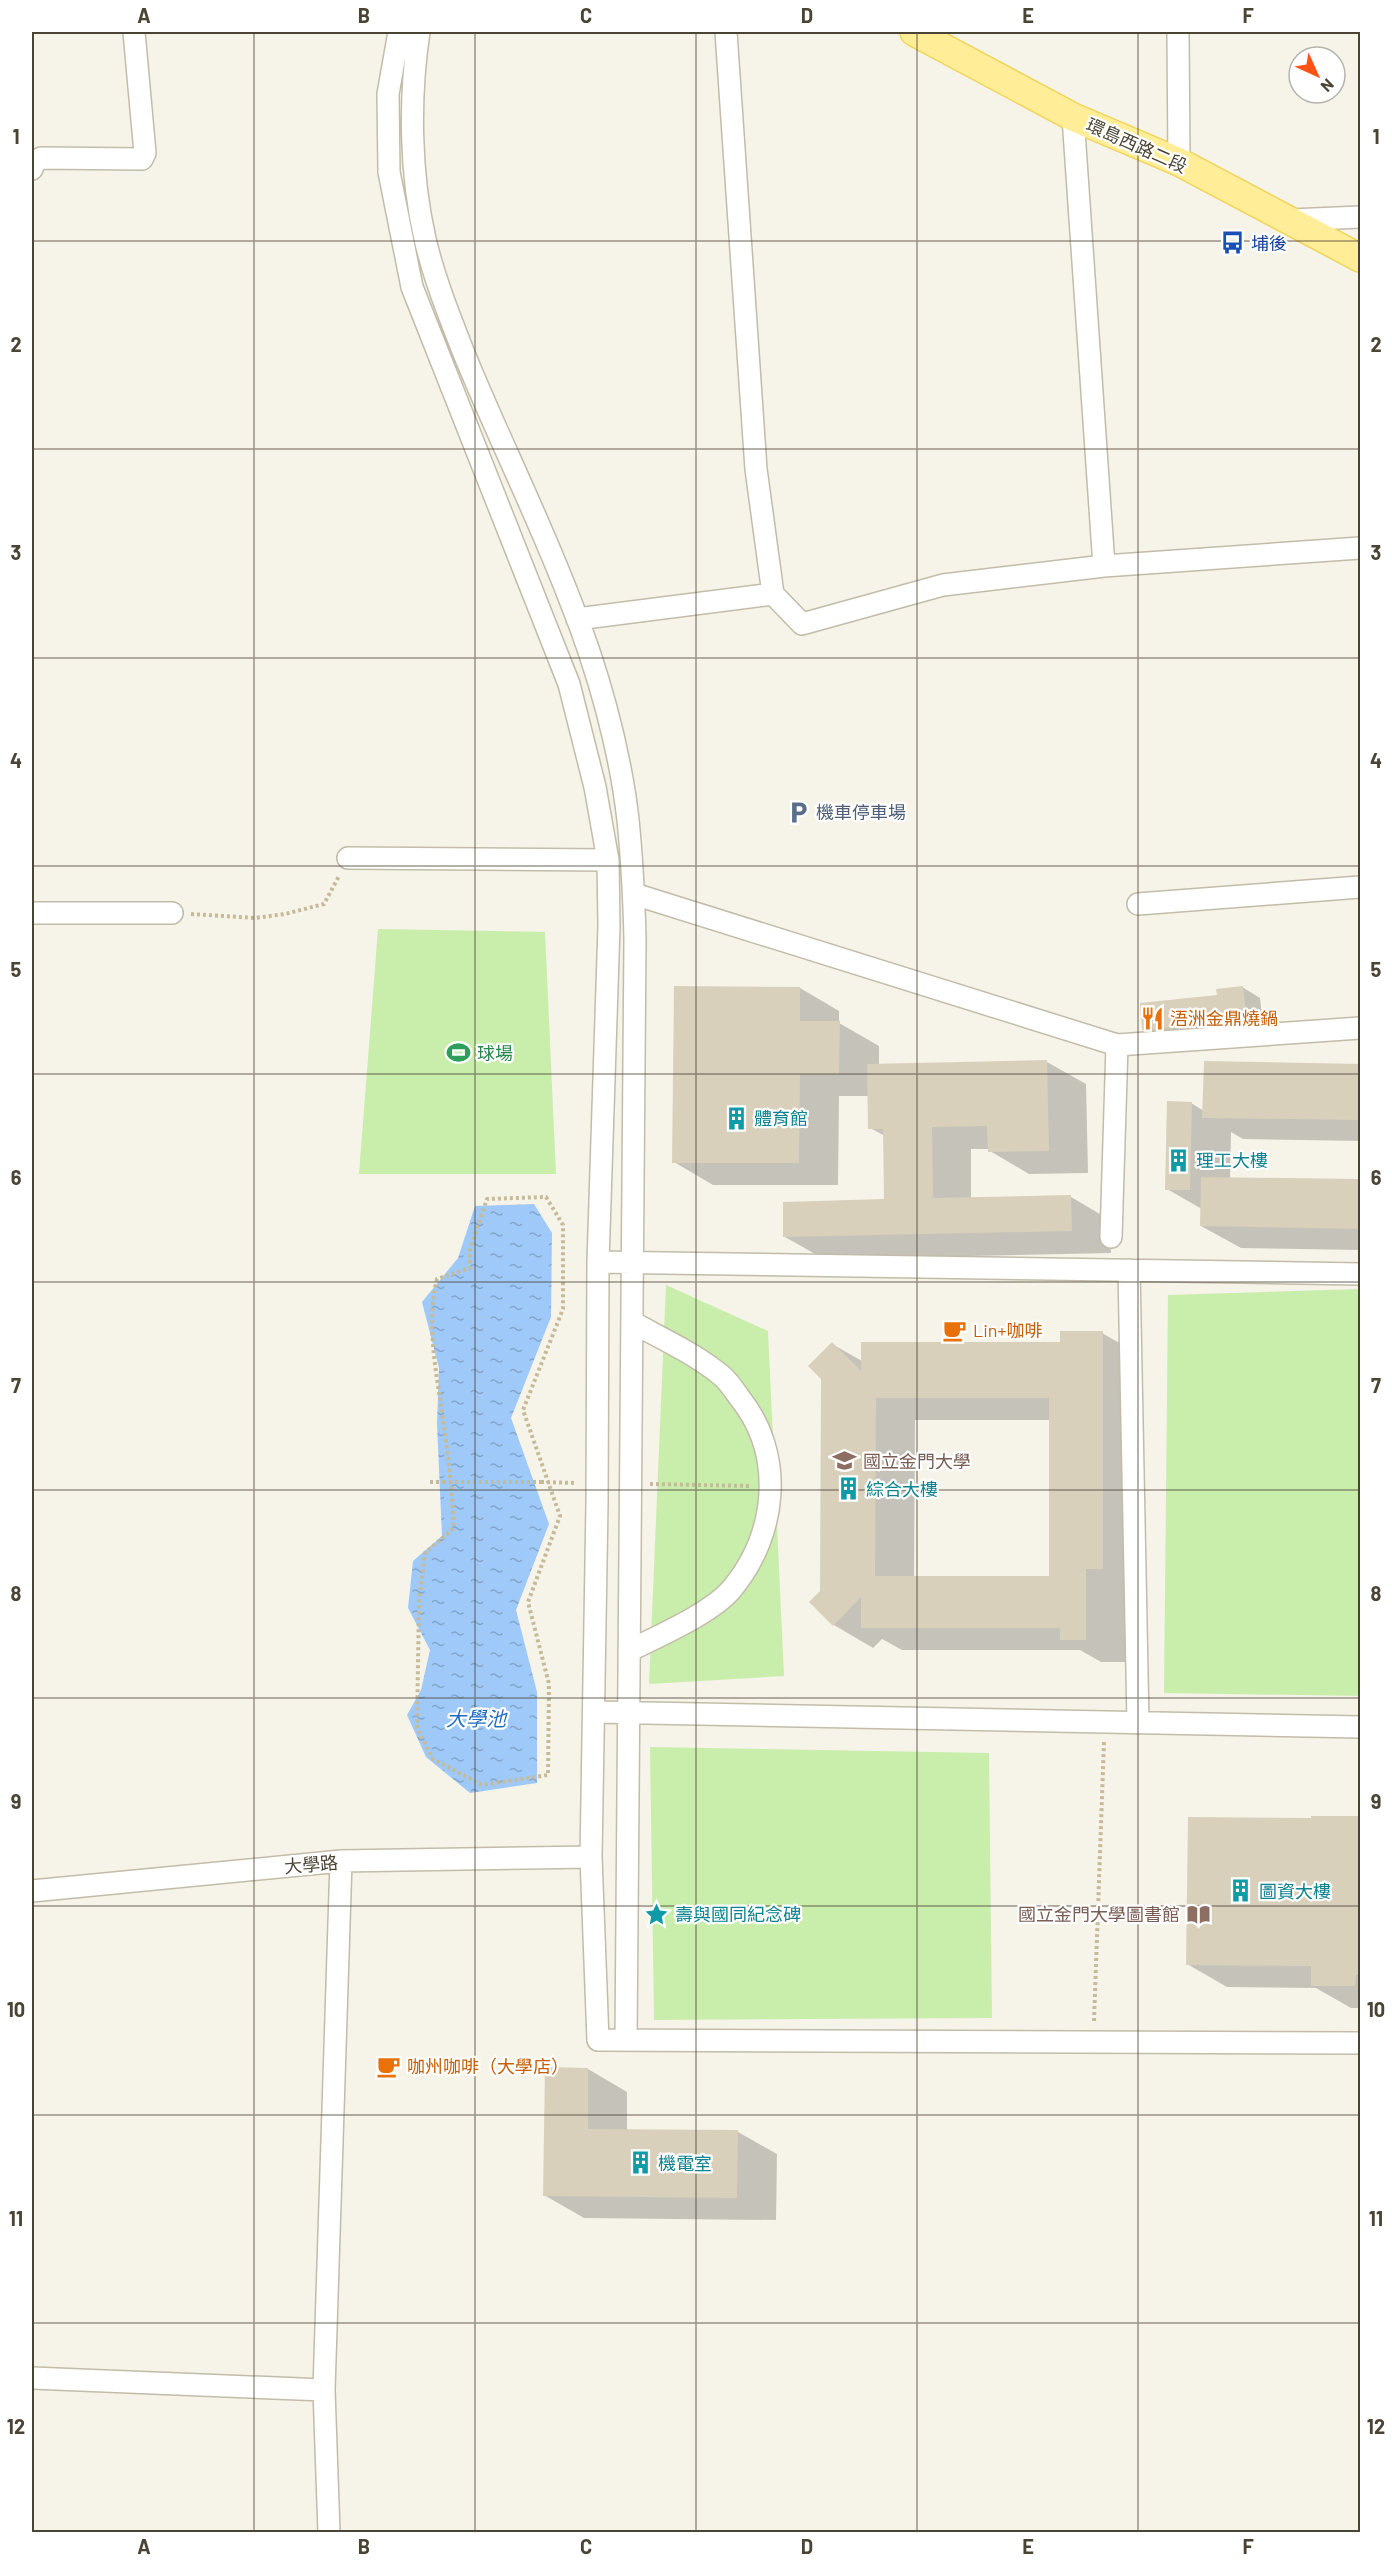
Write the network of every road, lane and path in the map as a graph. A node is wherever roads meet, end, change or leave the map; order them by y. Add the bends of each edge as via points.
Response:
1 (134, 32) edge
2 (399, 32) edge
3 (419, 32) edge
4 (726, 32) edge
5 (914, 32) edge
6 (1178, 32) edge
7 (1073, 117) junction
8 (1179, 162) junction
9 (32, 169) edge
10 (1360, 216) edge
11 (1291, 220) junction
12 (1360, 258) edge
13 (1360, 548) edge
14 (1104, 566) junction
15 (773, 594) junction
16 (576, 619) junction
17 (348, 858) joint
18 (608, 860) junction
19 (1360, 887) edge
20 (633, 894) junction
21 (1138, 904) dead end
22 (32, 912) edge
23 (172, 913) joint
24 (1360, 1029) edge
25 (1117, 1045) junction
26 (1111, 1238) dead end
27 (598, 1262) junction
28 (633, 1262) junction
29 (1130, 1270) junction
30 (1360, 1274) edge
31 (632, 1322) junction
32 (430, 1482) dead end
33 (550, 1482) junction
34 (597, 1483) junction
35 (658, 1485) dead end
36 (753, 1486) dead end
37 (629, 1651) junction
38 (594, 1712) junction
39 (629, 1713) junction
40 (1105, 1722) junction
41 (1138, 1723) junction
42 (1360, 1727) edge
43 (591, 1857) junction
44 (341, 1861) junction
45 (32, 1891) edge
46 (626, 2040) junction
47 (1093, 2042) junction
48 (1360, 2043) edge
49 (32, 2378) edge
50 (324, 2390) junction
51 (329, 2532) edge

1 - 9 street via 145,153 142,159 41,158
2 - 18 street via 388,94 389,172 412,287 569,684 595,787
3 - 16 street via 413,119 415,173 425,238 443,299 484,404
4 - 15 street via 756,469
5 - 7 main road, 環島西路二段
6 - 8 street
7 - 8 main road, 環島西路二段
7 - 14 street
8 - 11 main road, 環島西路二段
10 - 11 street
11 - 12 main road, 環島西路二段
13 - 14 street
14 - 15 street via 943,585 802,624
15 - 16 street
16 - 20 street via 612,728 628,818
17 - 18 street
17 - 23 path via 324,904 255,918
18 - 27 street
19 - 21 street
20 - 25 street
20 - 28 street
22 - 23 street
24 - 25 street
25 - 26 street
27 - 28 street
27 - 34 street
28 - 29 street
28 - 31 street
29 - 30 street
29 - 41 street
31 - 37 street
31 - 37 street via 723,1377 752,1412 768,1455 771,1500 758,1549 730,1591 689,1621
32 - 33 path, bridge
33 - 33 path via 523,1410 563,1309 563,1225 546,1197 487,1199 470,1250 470,1268 437,1279 433,1294 434,1358 454,1528 425,1553 419,1601 417,1728 433,1760 482,1785 548,1775 549,1684 528,1602 560,1516
33 - 34 path
34 - 38 street
35 - 36 path
37 - 39 street
38 - 39 street
38 - 43 street
39 - 40 street
39 - 46 street
40 - 41 street
40 - 47 path
41 - 42 street
43 - 44 street, 大學路
43 - 46 street via 598,2040
44 - 45 street, 大學路
44 - 50 street
46 - 47 street
47 - 48 street
49 - 50 street
50 - 51 street

